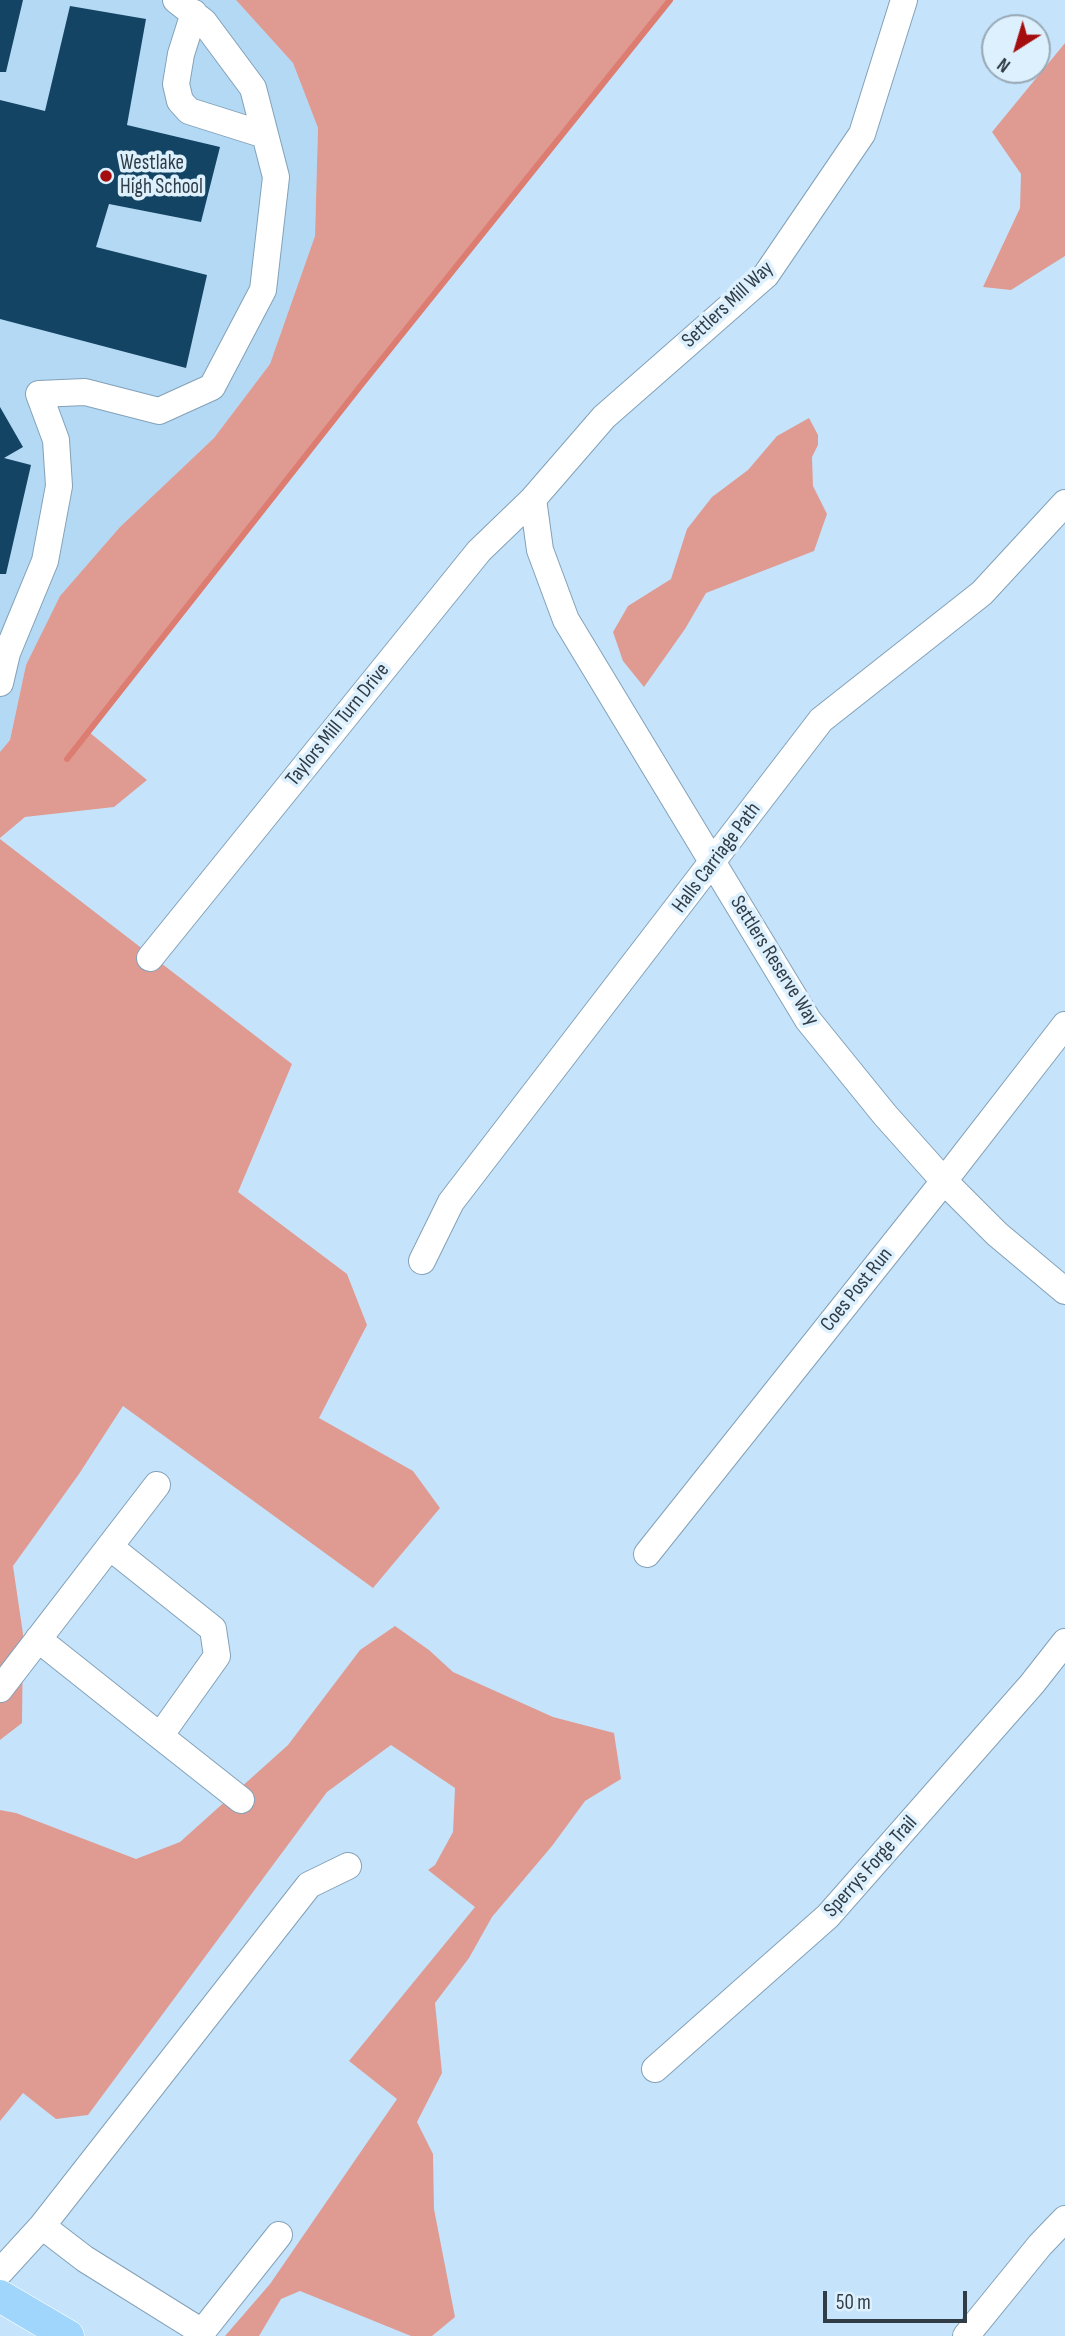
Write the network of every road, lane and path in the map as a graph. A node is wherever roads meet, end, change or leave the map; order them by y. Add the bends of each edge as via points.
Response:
1 (904, 0) edge
2 (185, 7) edge
3 (265, 135) junction
4 (533, 499) junction
5 (1065, 503) edge
6 (0, 683) edge
7 (713, 863) junction
8 (150, 958) dead end
9 (1065, 1025) edge
10 (944, 1181) junction
11 (422, 1261) dead end
12 (1065, 1291) edge
13 (157, 1485) dead end
14 (110, 1547) junction
15 (647, 1554) dead end
16 (38, 1639) junction
17 (1065, 1642) edge
18 (0, 1689) edge
19 (160, 1736) junction
20 (241, 1800) dead end
21 (348, 1866) dead end
22 (655, 2069) dead end
23 (1065, 2219) edge
24 (42, 2226) junction
25 (279, 2235) dead end
26 (0, 2272) edge
27 (0, 2296) edge
28 (201, 2334) edge
29 (68, 2336) edge
30 (966, 2336) edge

1 - 4 street, Settlers Mill Way via 862,134 766,275 604,417
2 - 3 street via 204,22 253,88
2 - 3 street via 176,84 180,101 189,111
3 - 6 street via 276,177 263,290 212,387 159,411 85,392 39,394 56,440 58,496 45,561 7,653
4 - 7 street, Settlers Reserve Way via 540,550 566,620
4 - 8 street, Taylors Mill Turn Drive via 479,551
5 - 7 street, Halls Carriage Path via 982,593 821,720
7 - 10 street, Settlers Reserve Way via 808,1020
7 - 11 street, Halls Carriage Path via 451,1202
9 - 10 street, Coes Post Run
10 - 12 street, Settlers Reserve Way via 997,1234
10 - 15 street, Coes Post Run
13 - 14 street
14 - 16 street
14 - 19 street via 213,1629 217,1656
16 - 18 street
16 - 19 street
17 - 22 street, Sperrys Forge Trail via 828,1916
19 - 20 street
21 - 24 street via 309,1885
23 - 30 street
24 - 26 street
24 - 28 street
25 - 28 street
27 - 29 main road

